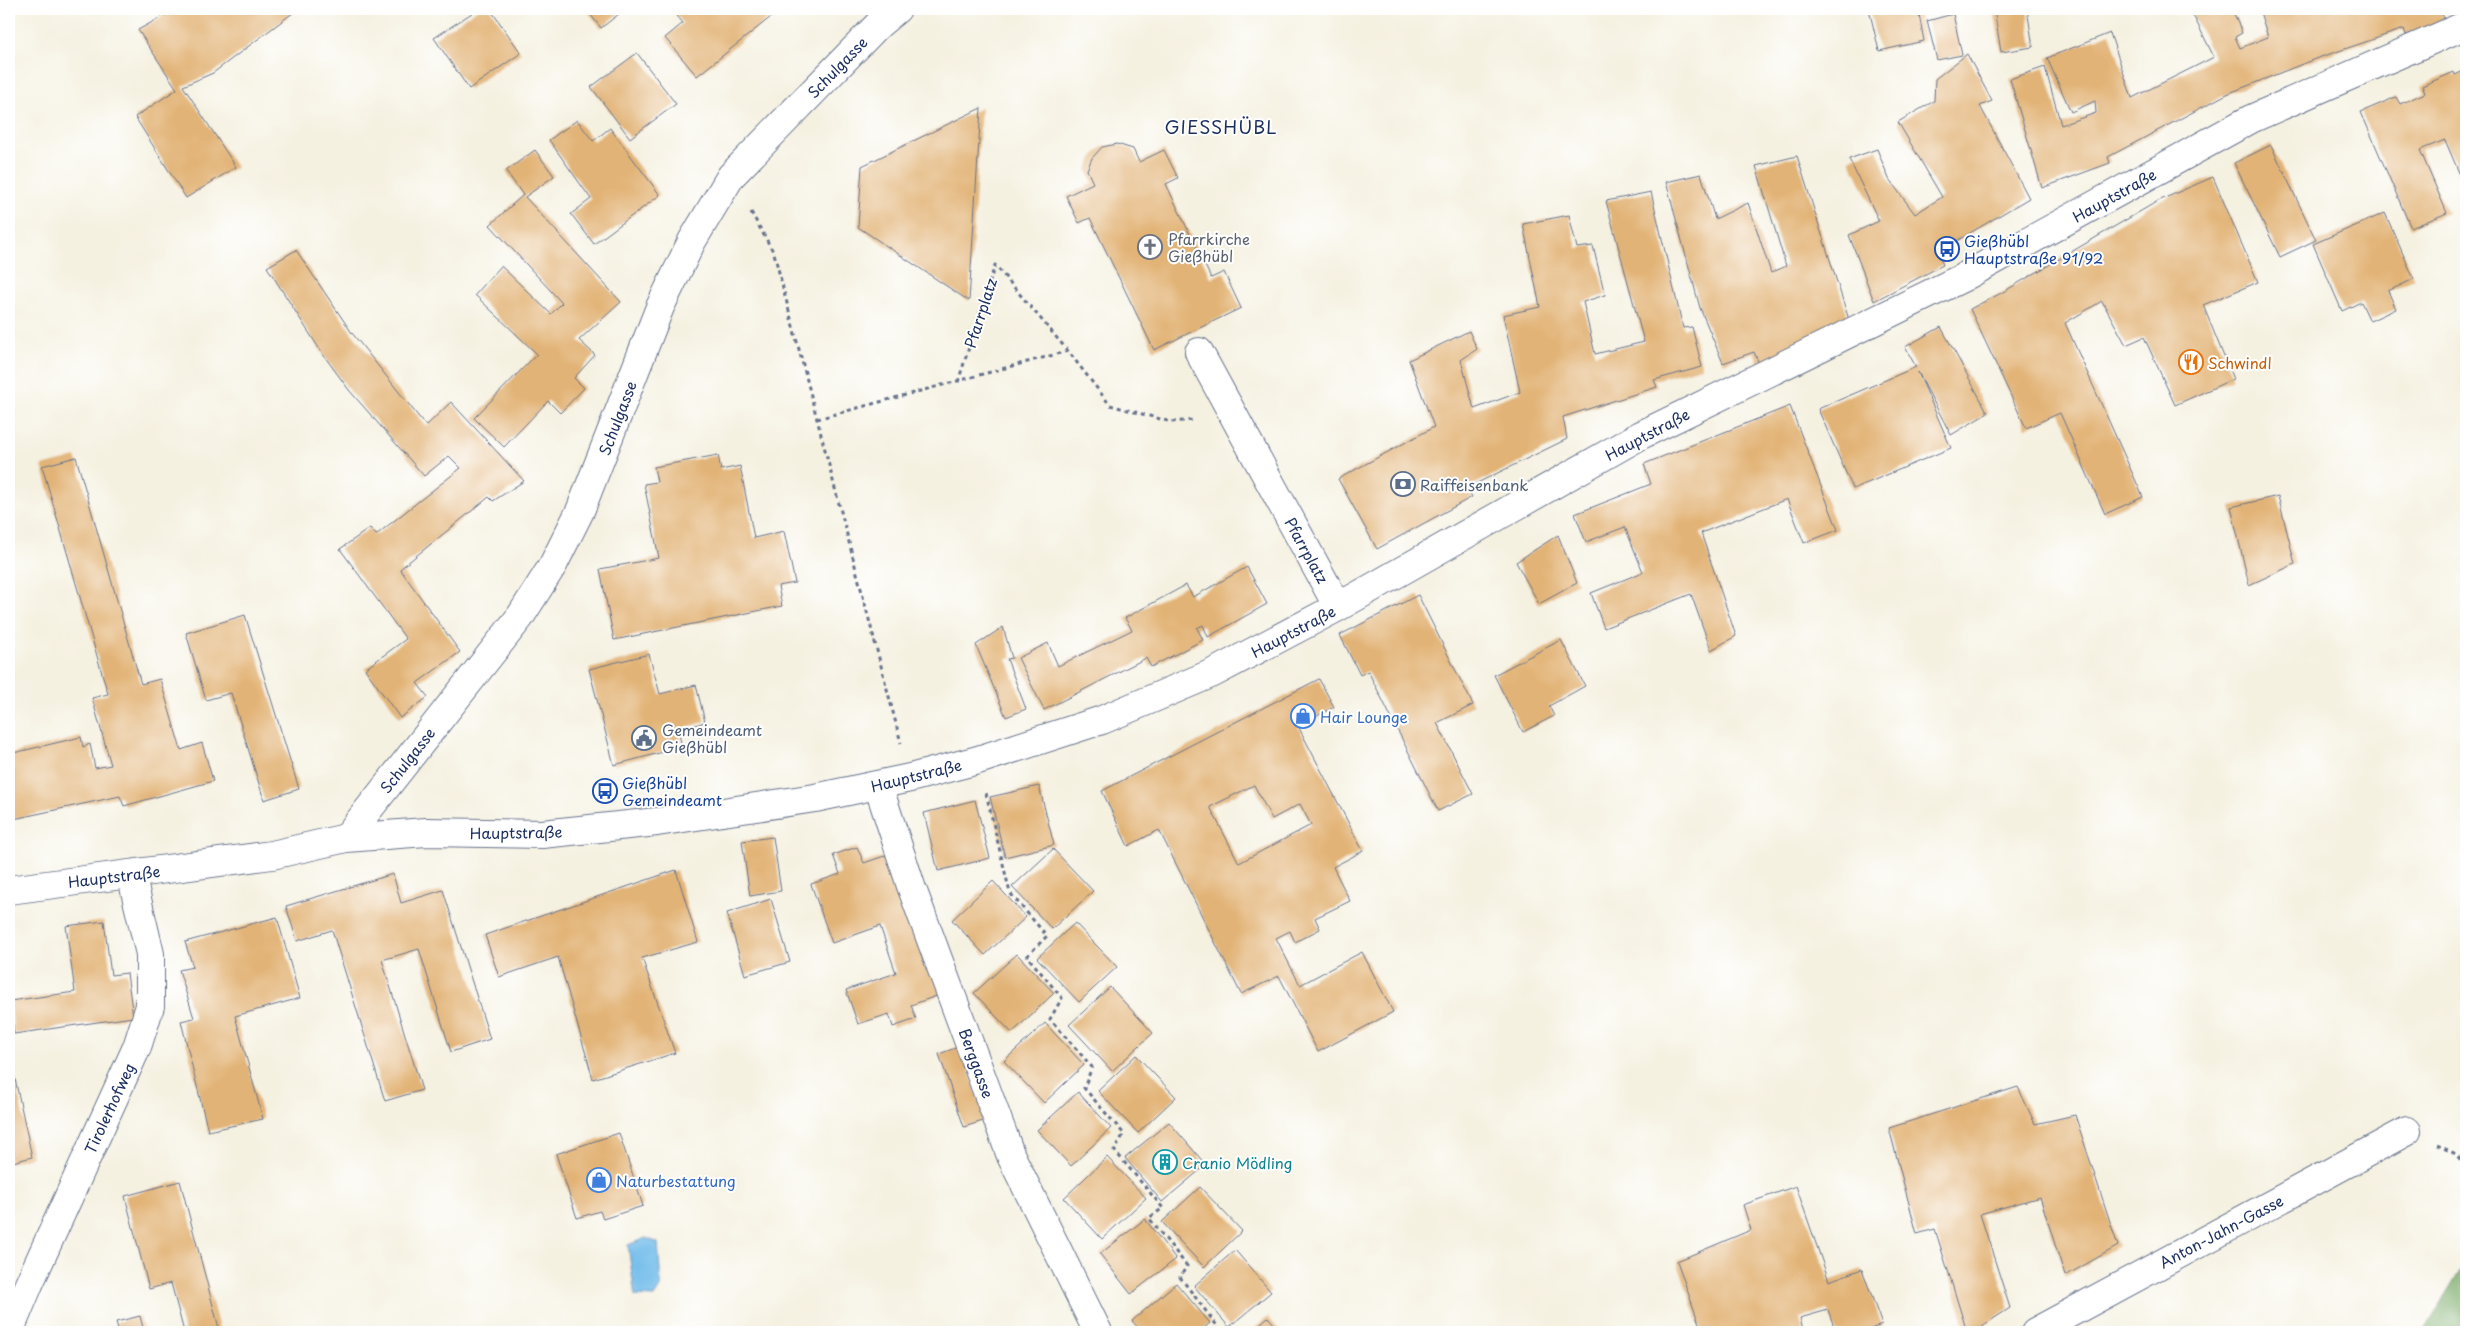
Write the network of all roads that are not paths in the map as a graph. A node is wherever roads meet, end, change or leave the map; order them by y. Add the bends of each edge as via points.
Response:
1 (897, 9) edge
2 (2466, 25) edge
3 (1199, 352) dead end
4 (1338, 607) junction
5 (878, 785) junction
6 (346, 838) junction
7 (131, 874) junction
8 (9, 890) edge
9 (2407, 1131) dead end
10 (9, 1332) edge
11 (1098, 1332) edge
12 (2035, 1332) edge

1 - 6 street, Schulgasse via 731,176 692,241 660,307 580,511 553,565 520,617
2 - 4 street, Hauptstraße via 2250,119 1962,278 1641,435
3 - 4 street, Pfarrplatz
4 - 5 street, Hauptstraße via 1205,677 1102,720 978,760
5 - 6 street, Hauptstraße via 657,822 542,834 426,832
5 - 11 street, Berggasse via 911,886 1011,1156
6 - 7 street, Hauptstraße via 272,855
7 - 8 street, Hauptstraße
7 - 10 street, Tirolerhofweg via 150,954 150,1006 137,1047
9 - 12 street, Anton-Jahn-Gasse

